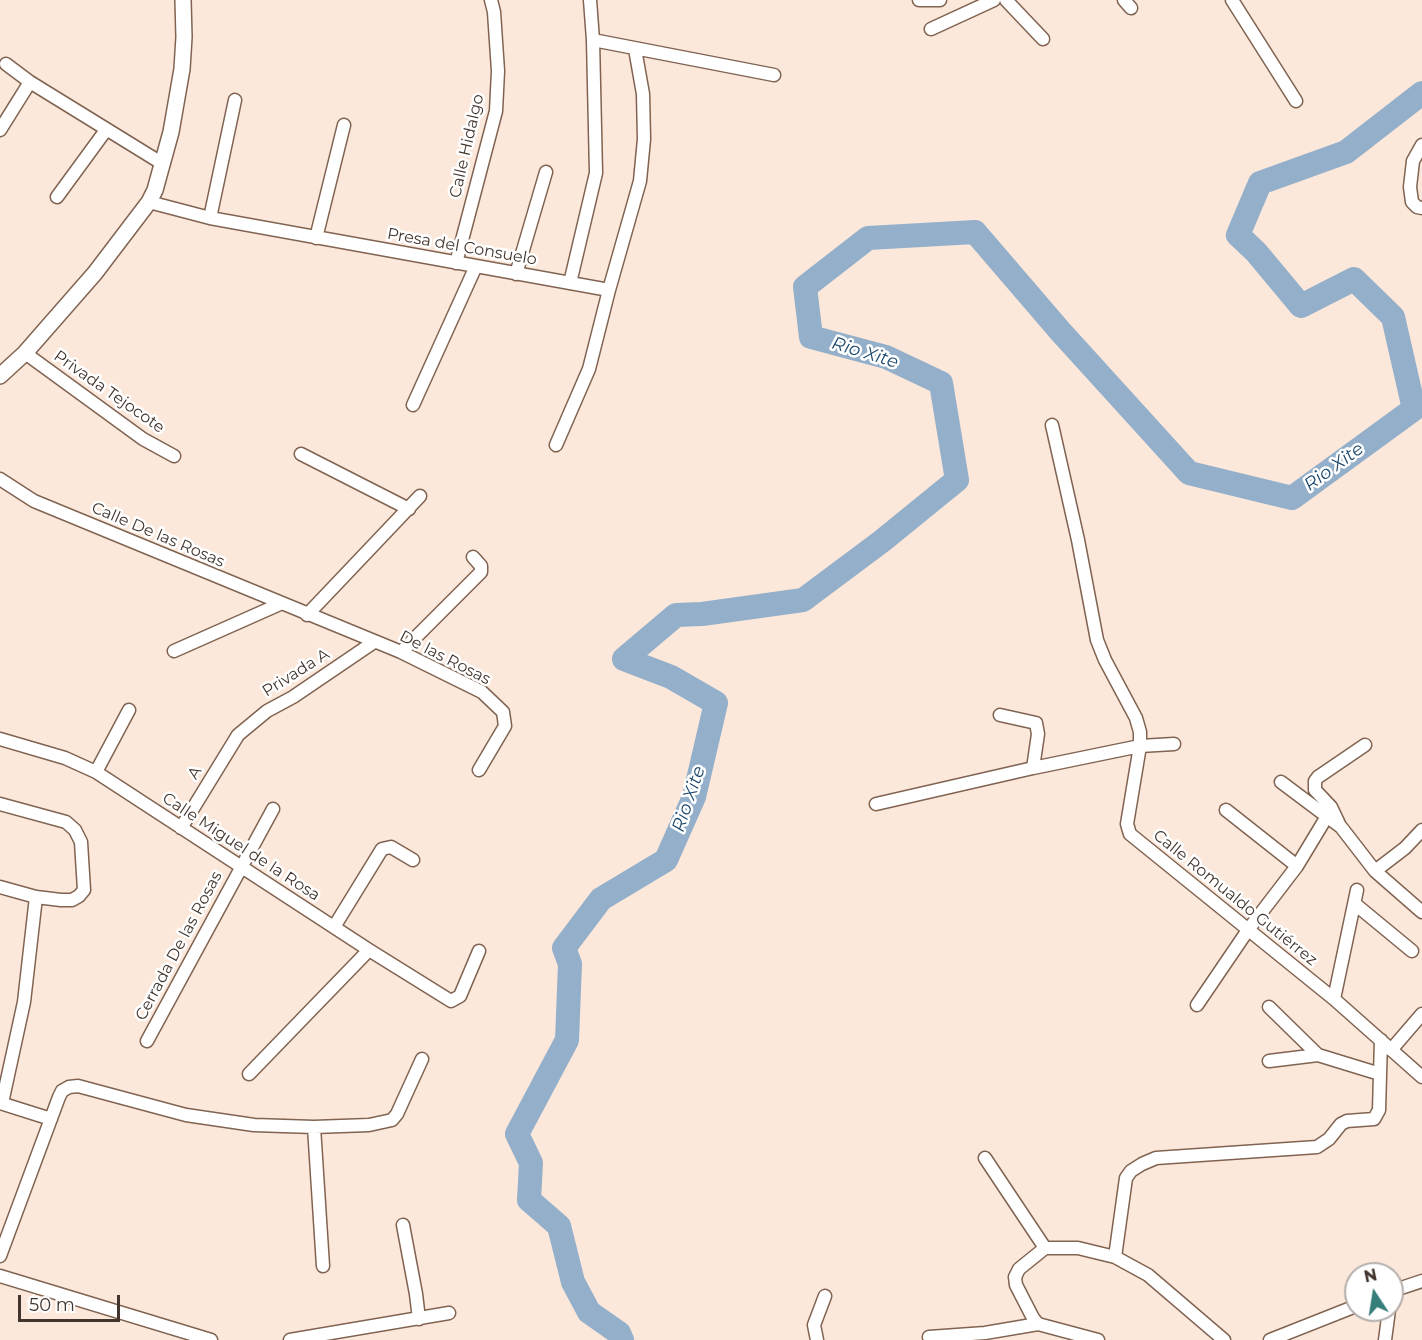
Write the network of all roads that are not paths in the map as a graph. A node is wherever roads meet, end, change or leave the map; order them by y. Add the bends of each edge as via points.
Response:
1 (183, 0) edge
2 (491, 0) edge
3 (590, 0) edge
4 (919, 0) edge
5 (940, 0) edge
6 (994, 0) edge
7 (1006, 0) edge
8 (1232, 0) edge
9 (931, 29) dead end
10 (1043, 39) dead end
11 (593, 40) junction
12 (635, 49) junction
13 (6, 64) dead end
14 (774, 75) dead end
15 (30, 82) junction
16 (235, 100) dead end
17 (1296, 100) dead end
18 (344, 125) dead end
19 (0, 130) edge
20 (106, 130) junction
21 (1422, 145) edge
22 (163, 164) junction
23 (546, 172) dead end
24 (57, 197) dead end
25 (149, 202) junction
26 (1417, 205) edge
27 (210, 218) junction
28 (316, 238) junction
29 (456, 263) junction
30 (476, 266) junction
31 (516, 274) junction
32 (570, 283) junction
33 (609, 290) junction
34 (25, 353) junction
35 (0, 376) edge
36 (413, 405) dead end
37 (1052, 425) dead end
38 (556, 445) dead end
39 (301, 454) dead end
40 (174, 456) dead end
41 (0, 479) edge
42 (420, 496) dead end
43 (408, 509) junction
44 (473, 557) dead end
45 (280, 604) junction
46 (307, 615) junction
47 (374, 642) junction
48 (174, 651) dead end
49 (400, 652) junction
50 (129, 710) dead end
51 (1000, 716) dead end
52 (237, 735) joint
53 (0, 739) edge
54 (1174, 744) dead end
55 (1365, 745) dead end
56 (1140, 746) junction
57 (1033, 768) junction
58 (479, 771) dead end
59 (96, 772) junction
60 (1281, 782) dead end
61 (0, 804) edge
62 (876, 804) dead end
63 (273, 809) dead end
64 (1226, 810) dead end
65 (1326, 818) junction
66 (1341, 827) junction
67 (181, 828) junction
68 (1422, 830) edge
69 (413, 860) dead end
70 (1297, 866) junction
71 (240, 867) junction
72 (1375, 871) junction
73 (0, 887) edge
74 (1357, 890) dead end
75 (36, 897) junction
76 (1355, 904) junction
77 (1420, 907) edge
78 (334, 927) junction
79 (1248, 930) junction
80 (369, 950) junction
81 (479, 951) dead end
82 (1412, 951) dead end
83 (1334, 999) junction
84 (1197, 1005) dead end
85 (1269, 1007) dead end
86 (1422, 1014) edge
87 (1381, 1040) junction
88 (147, 1041) dead end
89 (1391, 1050) junction
90 (1318, 1055) junction
91 (422, 1059) dead end
92 (1269, 1061) dead end
93 (249, 1074) dead end
94 (1380, 1074) junction
95 (1422, 1077) edge
96 (1, 1103) edge
97 (51, 1119) junction
98 (314, 1127) junction
99 (985, 1158) dead end
100 (403, 1225) dead end
101 (3, 1242) edge
102 (1045, 1248) junction
103 (0, 1256) edge
104 (1115, 1257) junction
105 (322, 1266) dead end
106 (0, 1276) edge
107 (1422, 1281) edge
108 (1404, 1287) edge
109 (825, 1296) dead end
110 (1344, 1311) edge
111 (449, 1313) dead end
112 (419, 1319) junction
113 (1387, 1322) edge
114 (1038, 1324) junction
115 (929, 1337) dead end
116 (210, 1340) edge
117 (290, 1340) edge
118 (817, 1340) edge
119 (1098, 1340) edge
120 (1224, 1340) edge
121 (1270, 1340) edge
122 (1385, 1340) edge

1 - 22 street via 182,69
2 - 29 street, Calle Hidalgo via 498,71 496,111
3 - 11 street
4 - 5 street
6 - 9 street
7 - 10 street
8 - 17 street
11 - 12 street
11 - 32 street via 596,173
12 - 14 street
12 - 33 street via 643,94 640,181
13 - 15 street
15 - 19 street
15 - 20 street
16 - 27 street
18 - 28 street
20 - 22 street
20 - 24 street
21 - 26 street via 1413,161 1410,187
22 - 25 street
23 - 31 street
25 - 27 street, Presa del Consuelo
25 - 34 street via 95,273
27 - 28 street, Presa del Consuelo
28 - 29 street, Presa del Consuelo
29 - 30 street, Presa del Consuelo
30 - 31 street, Presa del Consuelo
30 - 36 street
31 - 32 street, Presa del Consuelo
32 - 33 street, Presa del Consuelo
33 - 38 street via 589,369
34 - 35 street
34 - 40 street, Privada Tejocote via 143,439
37 - 56 street, Calle Romualdo Gutiérrez via 1097,640 1136,718
39 - 43 street
41 - 45 street, Calle De las Rosas via 34,501
42 - 43 street
43 - 46 street
44 - 49 street via 481,572
45 - 46 street, Calle De las Rosas
45 - 48 street
46 - 47 street, De las Rosas
47 - 49 street, De las Rosas
47 - 52 street, Privada A via 267,711
49 - 58 street, De las Rosas via 482,692 503,712 505,726
50 - 59 street
51 - 57 street via 1036,723
52 - 67 street, A
53 - 59 street, Calle Miguel de la Rosa via 65,758
54 - 56 street
55 - 66 street via 1318,777 1314,784
56 - 57 street
56 - 79 street, Calle Romualdo Gutiérrez via 1128,813 1131,834
57 - 62 street
59 - 67 street, Calle Miguel de la Rosa
60 - 65 street
61 - 75 street via 66,822 81,842 84,890 72,900
63 - 71 street, Cerrada De las Rosas
64 - 70 street
65 - 66 street
65 - 70 street
66 - 72 street
67 - 71 street, Calle Miguel de la Rosa
68 - 72 street
69 - 78 street via 392,847 382,849
70 - 79 street
71 - 78 street, Calle Miguel de la Rosa
71 - 88 street, Cerrada De las Rosas
72 - 77 street
73 - 75 street
74 - 76 street
75 - 96 street via 24,1002
76 - 82 street
76 - 83 street
78 - 80 street, Calle Miguel de la Rosa
79 - 83 street, Calle Romualdo Gutiérrez
79 - 84 street
80 - 81 street, Calle Miguel de la Rosa via 451,1001 464,987
80 - 93 street
83 - 87 street, Calle Romualdo Gutiérrez
85 - 90 street
86 - 89 street
87 - 89 street, Calle Romualdo Gutiérrez
87 - 94 street
89 - 95 street, Calle Romualdo Gutiérrez
90 - 92 street
90 - 94 street
91 - 98 street via 392,1120
94 - 104 street via 1377,1116 1341,1124 1317,1147 1156,1158 1142,1164 1126,1178
96 - 97 street
97 - 98 street via 62,1091 78,1086 186,1115 254,1125
97 - 101 street
98 - 105 street
99 - 102 street
100 - 112 street
101 - 103 street
102 - 104 street via 1078,1248
102 - 114 street via 1018,1269 1016,1277 1016,1285
104 - 120 street via 1148,1275
106 - 116 street
107 - 108 street
109 - 118 street via 814,1325
110 - 121 street
111 - 112 street
112 - 117 street
113 - 122 street
114 - 115 street
114 - 119 street

